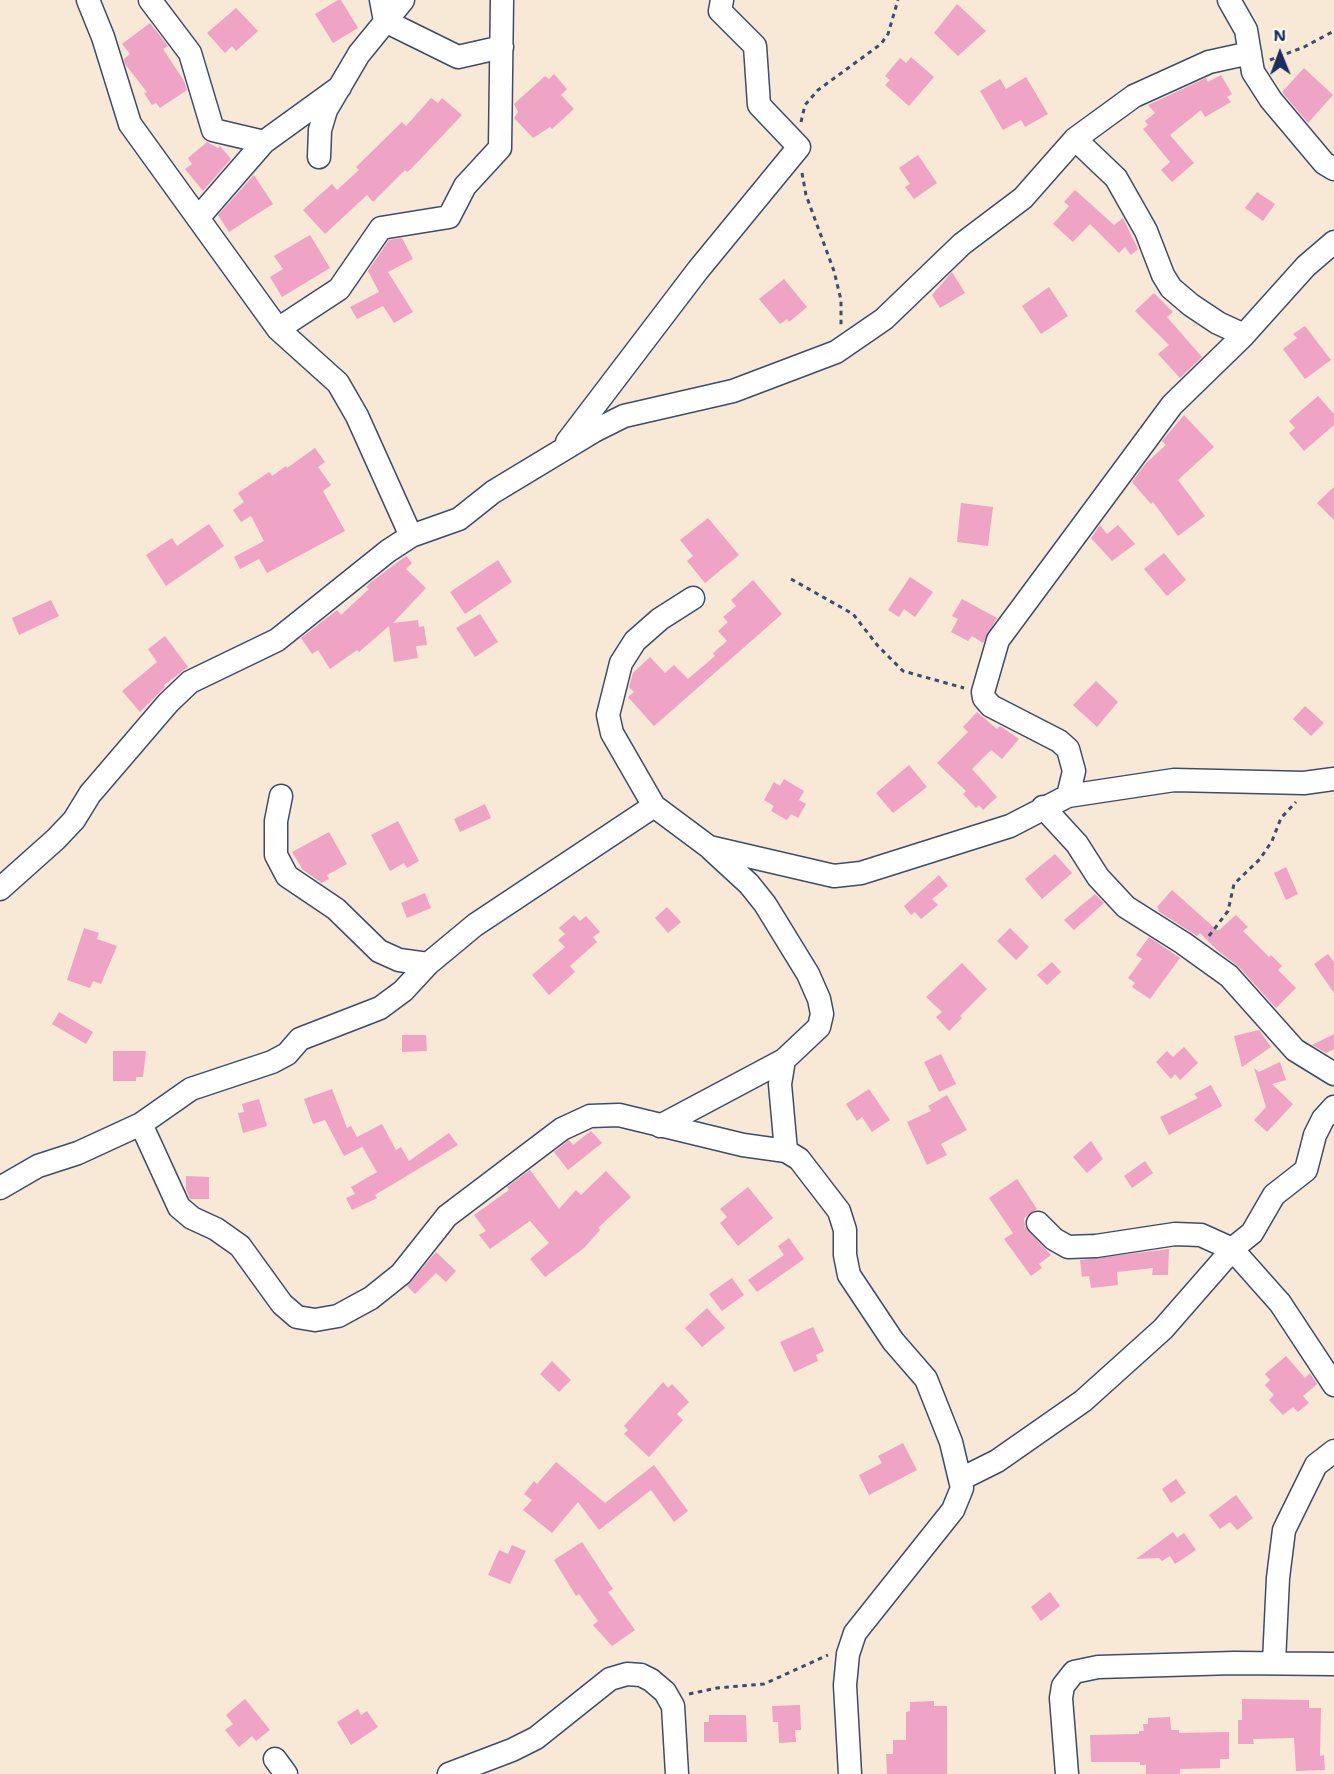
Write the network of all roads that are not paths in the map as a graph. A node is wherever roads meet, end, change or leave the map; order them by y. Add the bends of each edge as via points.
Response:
1 (88, 0) edge
2 (150, 0) edge
3 (403, 0) edge
4 (502, 0) edge
5 (722, 0) edge
6 (1229, 0) edge
7 (383, 11) edge
8 (502, 47) junction
9 (1251, 60) junction
10 (340, 87) junction
11 (1075, 139) junction
12 (264, 142) junction
13 (319, 157) dead end
14 (1334, 170) edge
15 (198, 218) junction
16 (1334, 243) edge
17 (278, 329) junction
18 (1244, 335) junction
19 (560, 451) junction
20 (411, 536) junction
21 (693, 598) dead end
22 (1334, 779) edge
23 (1068, 795) junction
24 (281, 796) dead end
25 (654, 806) junction
26 (1043, 807) junction
27 (709, 847) junction
28 (0, 889) edge
29 (428, 964) junction
30 (784, 1060) junction
31 (1334, 1074) edge
32 (1334, 1107) edge
33 (141, 1124) junction
34 (660, 1126) junction
35 (786, 1151) junction
36 (0, 1188) edge
37 (1038, 1223) dead end
38 (1233, 1250) junction
39 (1334, 1385) edge
40 (1334, 1451) edge
41 (961, 1479) junction
42 (1274, 1662) junction
43 (1334, 1664) edge
44 (449, 1774) edge
45 (677, 1774) edge
46 (850, 1774) edge
47 (1067, 1774) edge

1 - 15 street via 130,124
2 - 12 street via 190,53 213,130
3 - 7 street
4 - 8 street
5 - 19 street via 720,11 755,46 759,105 800,147 698,270
6 - 9 street via 1246,30
7 - 8 street via 458,57
7 - 10 street
8 - 17 street via 500,148 465,186 449,217 381,228 339,289
9 - 11 street via 1209,62 1134,96
9 - 14 street via 1271,100
10 - 12 street
10 - 13 street via 326,110
11 - 18 street via 1116,178 1146,231 1171,288 1218,323
11 - 19 street via 1023,198 962,244 884,319 836,352 733,391 624,416
12 - 15 street
15 - 17 street
16 - 18 street via 1306,266
17 - 20 street via 338,383
18 - 23 street via 1172,405 998,640 982,695 991,706 1068,749 1074,771
19 - 20 street via 493,492 459,519
20 - 28 street via 360,570 277,640 190,682 90,794 68,826
21 - 25 street via 635,641 621,663 608,715 612,733
22 - 23 street via 1304,783 1174,780
23 - 26 street
24 - 29 street via 276,855 287,876 336,909 379,951 399,960
25 - 27 street
25 - 29 street via 475,925
26 - 27 street via 1010,826 861,873 825,874
26 - 31 street via 1126,907 1196,952 1235,983 1295,1050
27 - 30 street via 765,904 819,999 819,1027
29 - 33 street via 403,991 380,1008 300,1040 272,1062 191,1089
30 - 34 street
30 - 35 street via 780,1084
32 - 38 street via 1315,1135 1306,1170 1274,1195 1252,1233
33 - 34 street via 179,1207 240,1246 282,1304 297,1317 315,1320 338,1316 371,1298 401,1274 447,1216 562,1129 604,1114
33 - 36 street via 78,1153 38,1166
34 - 35 street
35 - 41 street via 806,1166 839,1211 849,1275 893,1341 926,1379
37 - 38 street via 1068,1247 1175,1234 1201,1235
38 - 39 street via 1280,1303
38 - 41 street via 1163,1329 1091,1394 997,1461
40 - 42 street via 1316,1466 1284,1530
41 - 46 street via 962,1488 953,1510 855,1633 848,1654 846,1684
42 - 43 street
42 - 47 street via 1098,1667 1074,1672 1063,1686 1061,1698
44 - 45 street via 536,1738 610,1679 627,1674 651,1680 673,1706

